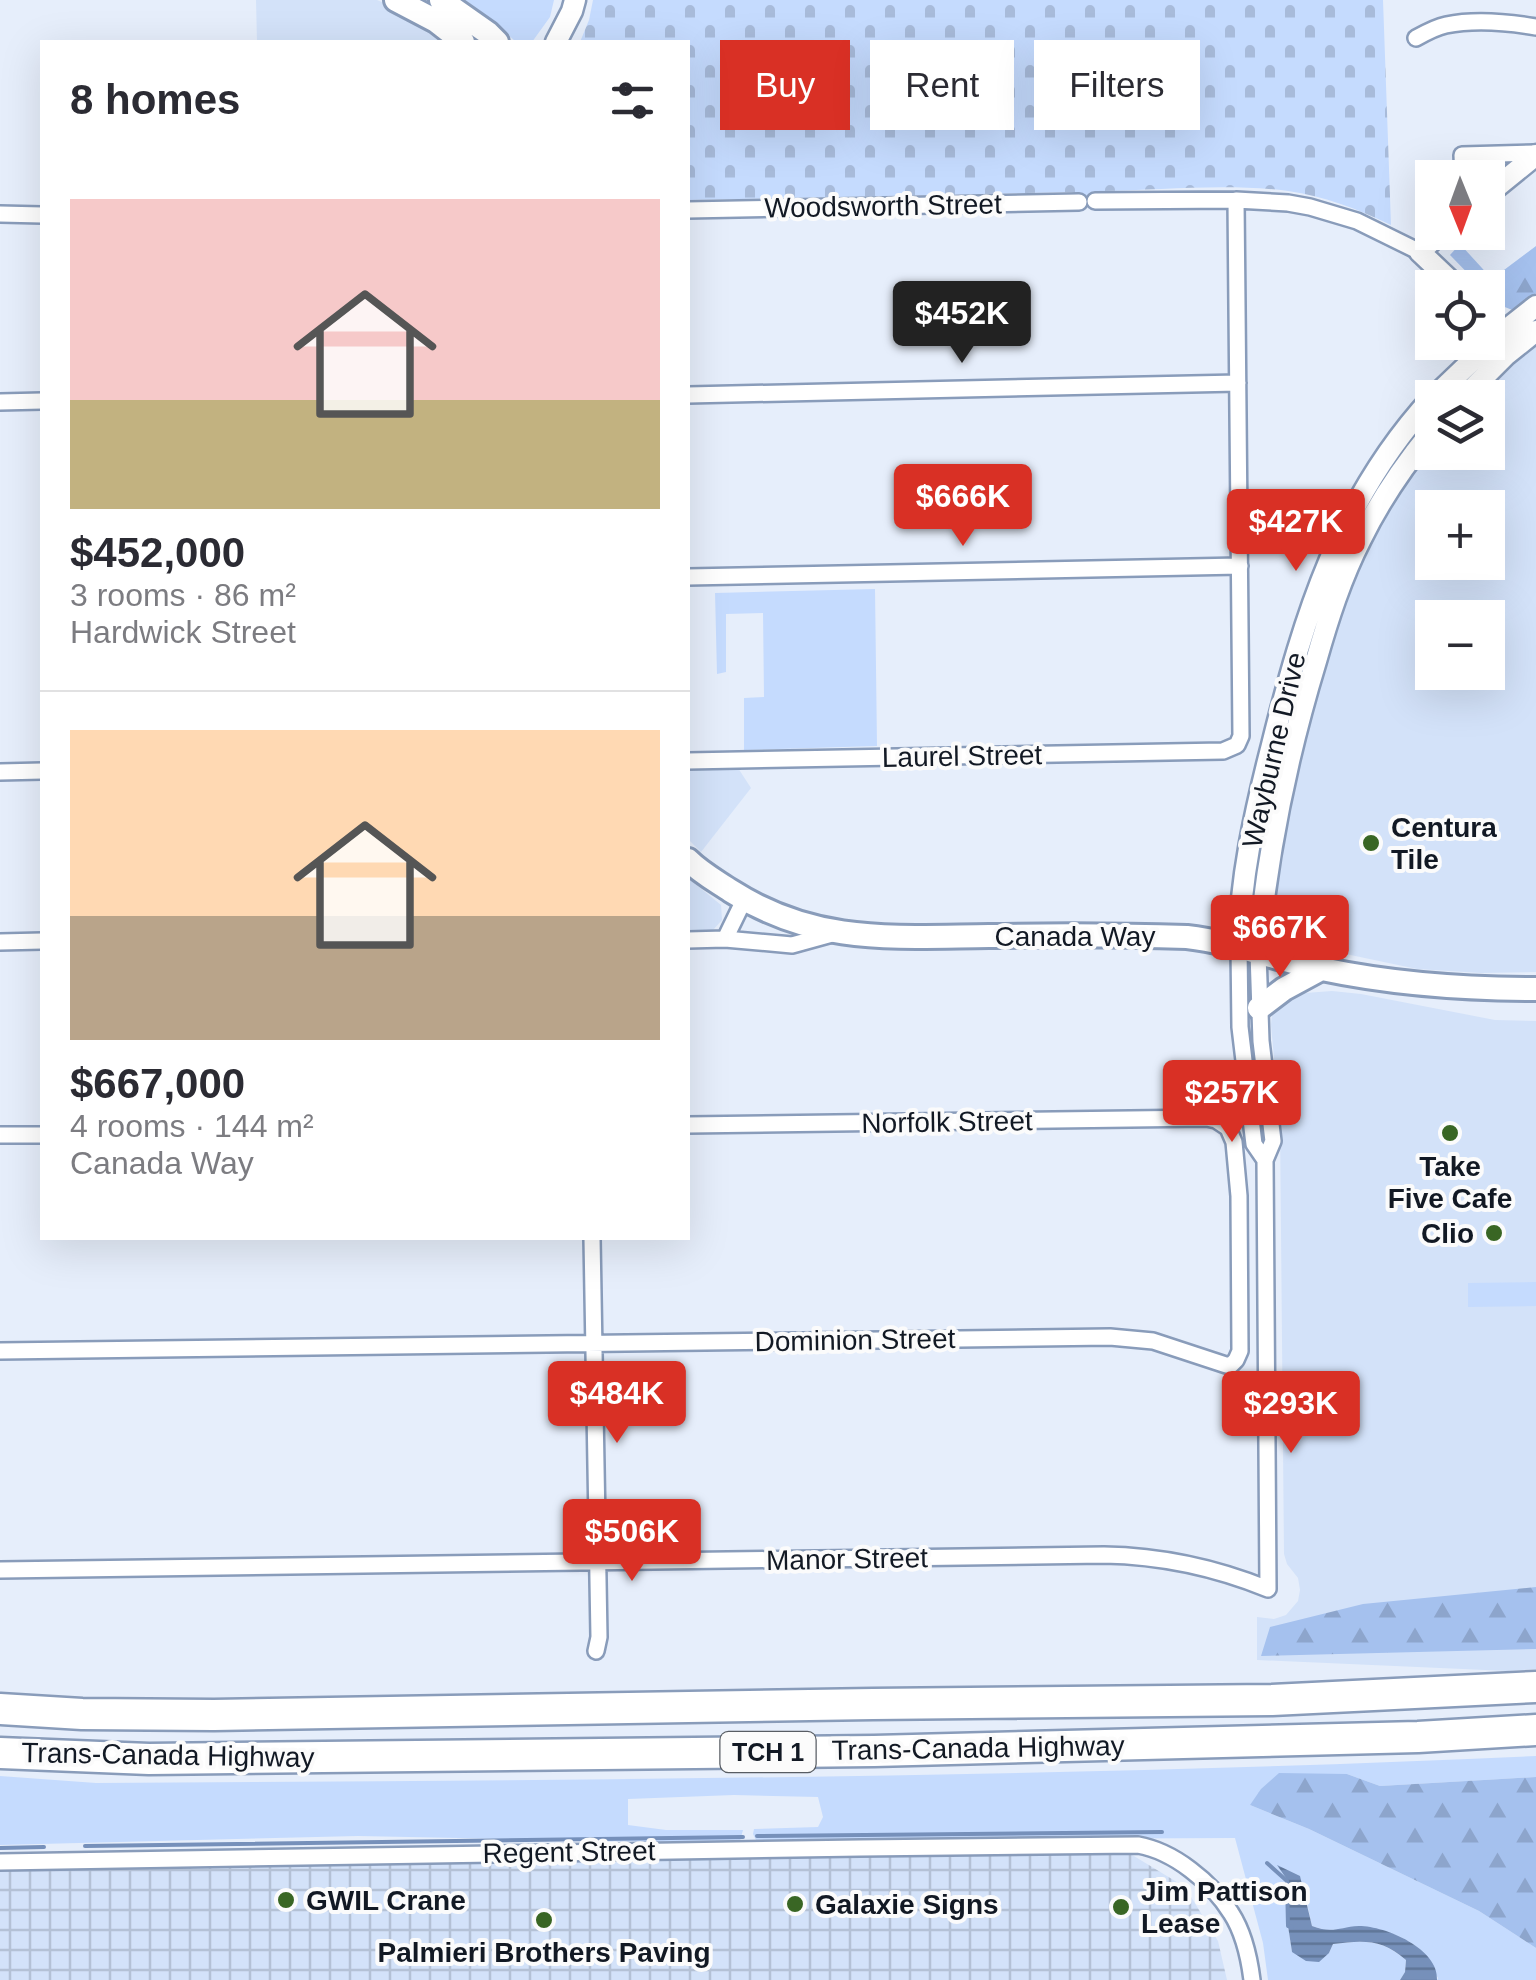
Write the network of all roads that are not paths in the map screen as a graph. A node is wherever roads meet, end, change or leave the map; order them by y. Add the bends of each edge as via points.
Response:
1 (396, 0) edge
2 (441, 0) edge
3 (575, 0) edge
4 (1536, 27) edge
5 (1416, 38) dead end
6 (460, 40) edge
7 (495, 40) edge
8 (557, 40) edge
9 (1536, 154) edge
10 (1462, 160) edge
11 (1505, 180) edge
12 (1236, 200) junction
13 (690, 210) edge
14 (0, 214) edge
15 (40, 214) edge
16 (1420, 252) joint
17 (1439, 270) edge
18 (1536, 306) edge
19 (1505, 331) edge
20 (1536, 331) edge
21 (1505, 337) edge
22 (1474, 360) edge
23 (1452, 380) edge
24 (1238, 383) junction
25 (690, 394) edge
26 (0, 402) edge
27 (40, 402) edge
28 (1415, 421) edge
29 (1415, 454) edge
30 (1353, 531) junction
31 (1240, 566) junction
32 (690, 576) edge
33 (690, 762) edge
34 (40, 771) edge
35 (0, 772) edge
36 (690, 862) edge
37 (744, 900) junction
38 (836, 933) junction
39 (726, 939) junction
40 (690, 940) edge
41 (40, 941) edge
42 (0, 942) edge
43 (1248, 950) junction
44 (1321, 969) junction
45 (1536, 989) edge
46 (1259, 1008) junction
47 (690, 1126) edge
48 (0, 1135) edge
49 (40, 1135) edge
50 (1265, 1160) junction
51 (592, 1240) edge
52 (594, 1344) junction
53 (0, 1351) edge
54 (1226, 1365) joint
55 (597, 1562) junction
56 (0, 1570) edge
57 (1268, 1589) joint
58 (596, 1650) dead end
59 (1536, 1688) edge
60 (0, 1709) edge
61 (1536, 1730) edge
62 (0, 1752) edge
63 (0, 1862) edge
64 (1252, 1980) edge

1 - 6 main road
2 - 7 main road
3 - 8 street
4 - 5 street via 1471,22
9 - 10 street via 1462,155
9 - 11 street
12 - 13 street, Woodsworth Street
12 - 16 street, Woodsworth Street via 1329,212
12 - 24 street
14 - 15 street
16 - 17 street, Woodsworth Street
18 - 19 street, Wayburne Drive
20 - 21 street, Wayburne Drive
22 - 23 street, Wayburne Drive
24 - 25 street
24 - 31 street
26 - 27 street
28 - 30 street, Wayburne Drive via 1362,491
29 - 30 street, Wayburne Drive
30 - 43 street, Wayburne Drive via 1298,726
31 - 32 street
31 - 33 street, Laurel Street via 1241,736 1235,748
34 - 35 street
36 - 37 main road, Canada Way
37 - 38 main road, Canada Way
37 - 39 street
38 - 39 street via 792,945
38 - 43 main road, Canada Way via 1187,936
39 - 40 street
41 - 42 street
43 - 44 main road, Canada Way
43 - 46 street, Wayburne Drive
43 - 50 street, Wayburne Drive via 1240,1027 1254,1144
44 - 45 main road, Canada Way via 1402,984
44 - 46 main road
46 - 50 street, Wayburne Drive via 1274,1141
47 - 54 street, Norfolk Street via 1216,1120 1231,1131 1237,1169 1240,1350
48 - 49 street
50 - 57 street, Wayburne Drive
51 - 52 street
52 - 53 street, Dominion Street
52 - 54 street, Dominion Street via 1129,1337
52 - 55 street
55 - 56 street, Manor Street
55 - 57 street, Manor Street via 1123,1555 1192,1563
55 - 58 street
59 - 60 highway, Trans-Canada Highway / TCH 1 via 1272,1700 234,1715
61 - 62 highway, Trans-Canada Highway / TCH 1 via 874,1751 149,1759
63 - 64 street, Regent Street via 1138,1845 1157,1848 1220,1897 1243,1937

